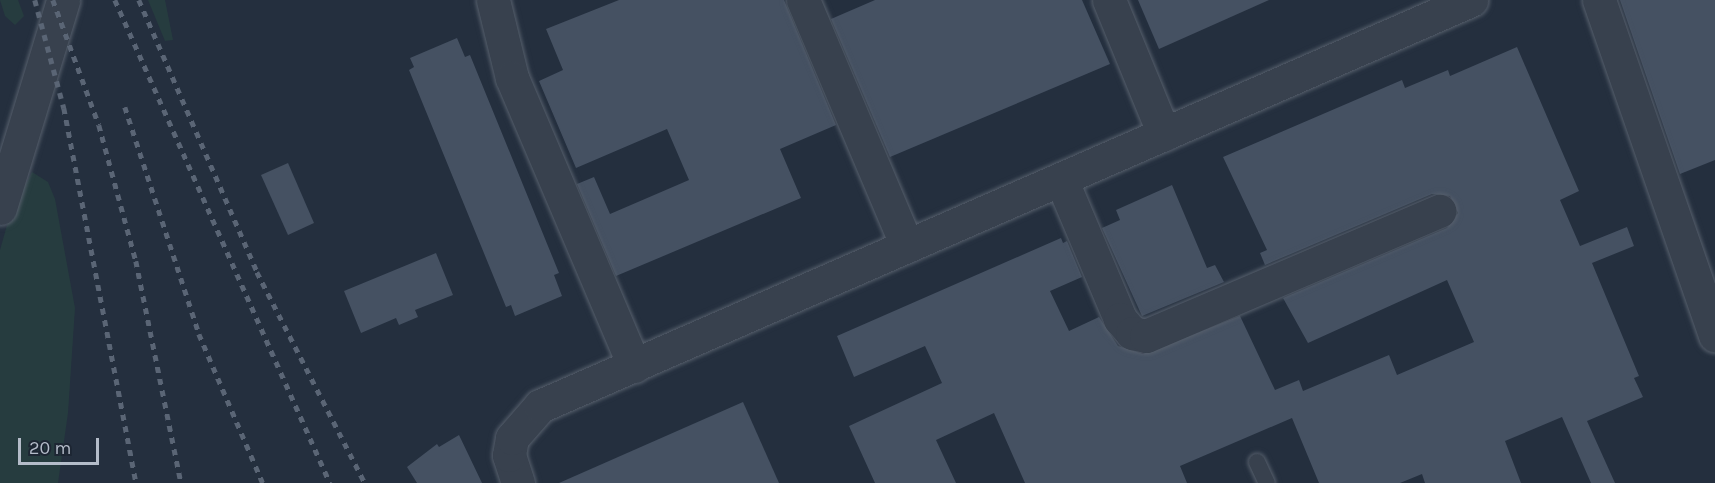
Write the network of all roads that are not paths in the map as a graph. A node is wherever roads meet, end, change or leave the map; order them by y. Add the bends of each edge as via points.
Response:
1 (63, 0) edge
2 (494, 0) edge
3 (803, 0) edge
4 (1109, 0) edge
5 (1471, 0) edge
6 (1599, 0) edge
7 (1164, 134) junction
8 (1061, 179) junction
9 (0, 208) edge
10 (1439, 211) dead end
11 (907, 246) junction
12 (1715, 335) edge
13 (634, 366) junction
14 (1257, 462) dead end
15 (518, 483) edge
16 (1267, 483) edge

1 - 9 street
2 - 13 street via 512,78
3 - 11 street
4 - 7 street
5 - 7 street
6 - 12 street
7 - 8 street
8 - 10 street via 1120,319 1132,333 1146,336
8 - 11 street
11 - 13 street
13 - 15 street via 540,406 523,423 512,438 509,455
14 - 16 lane

